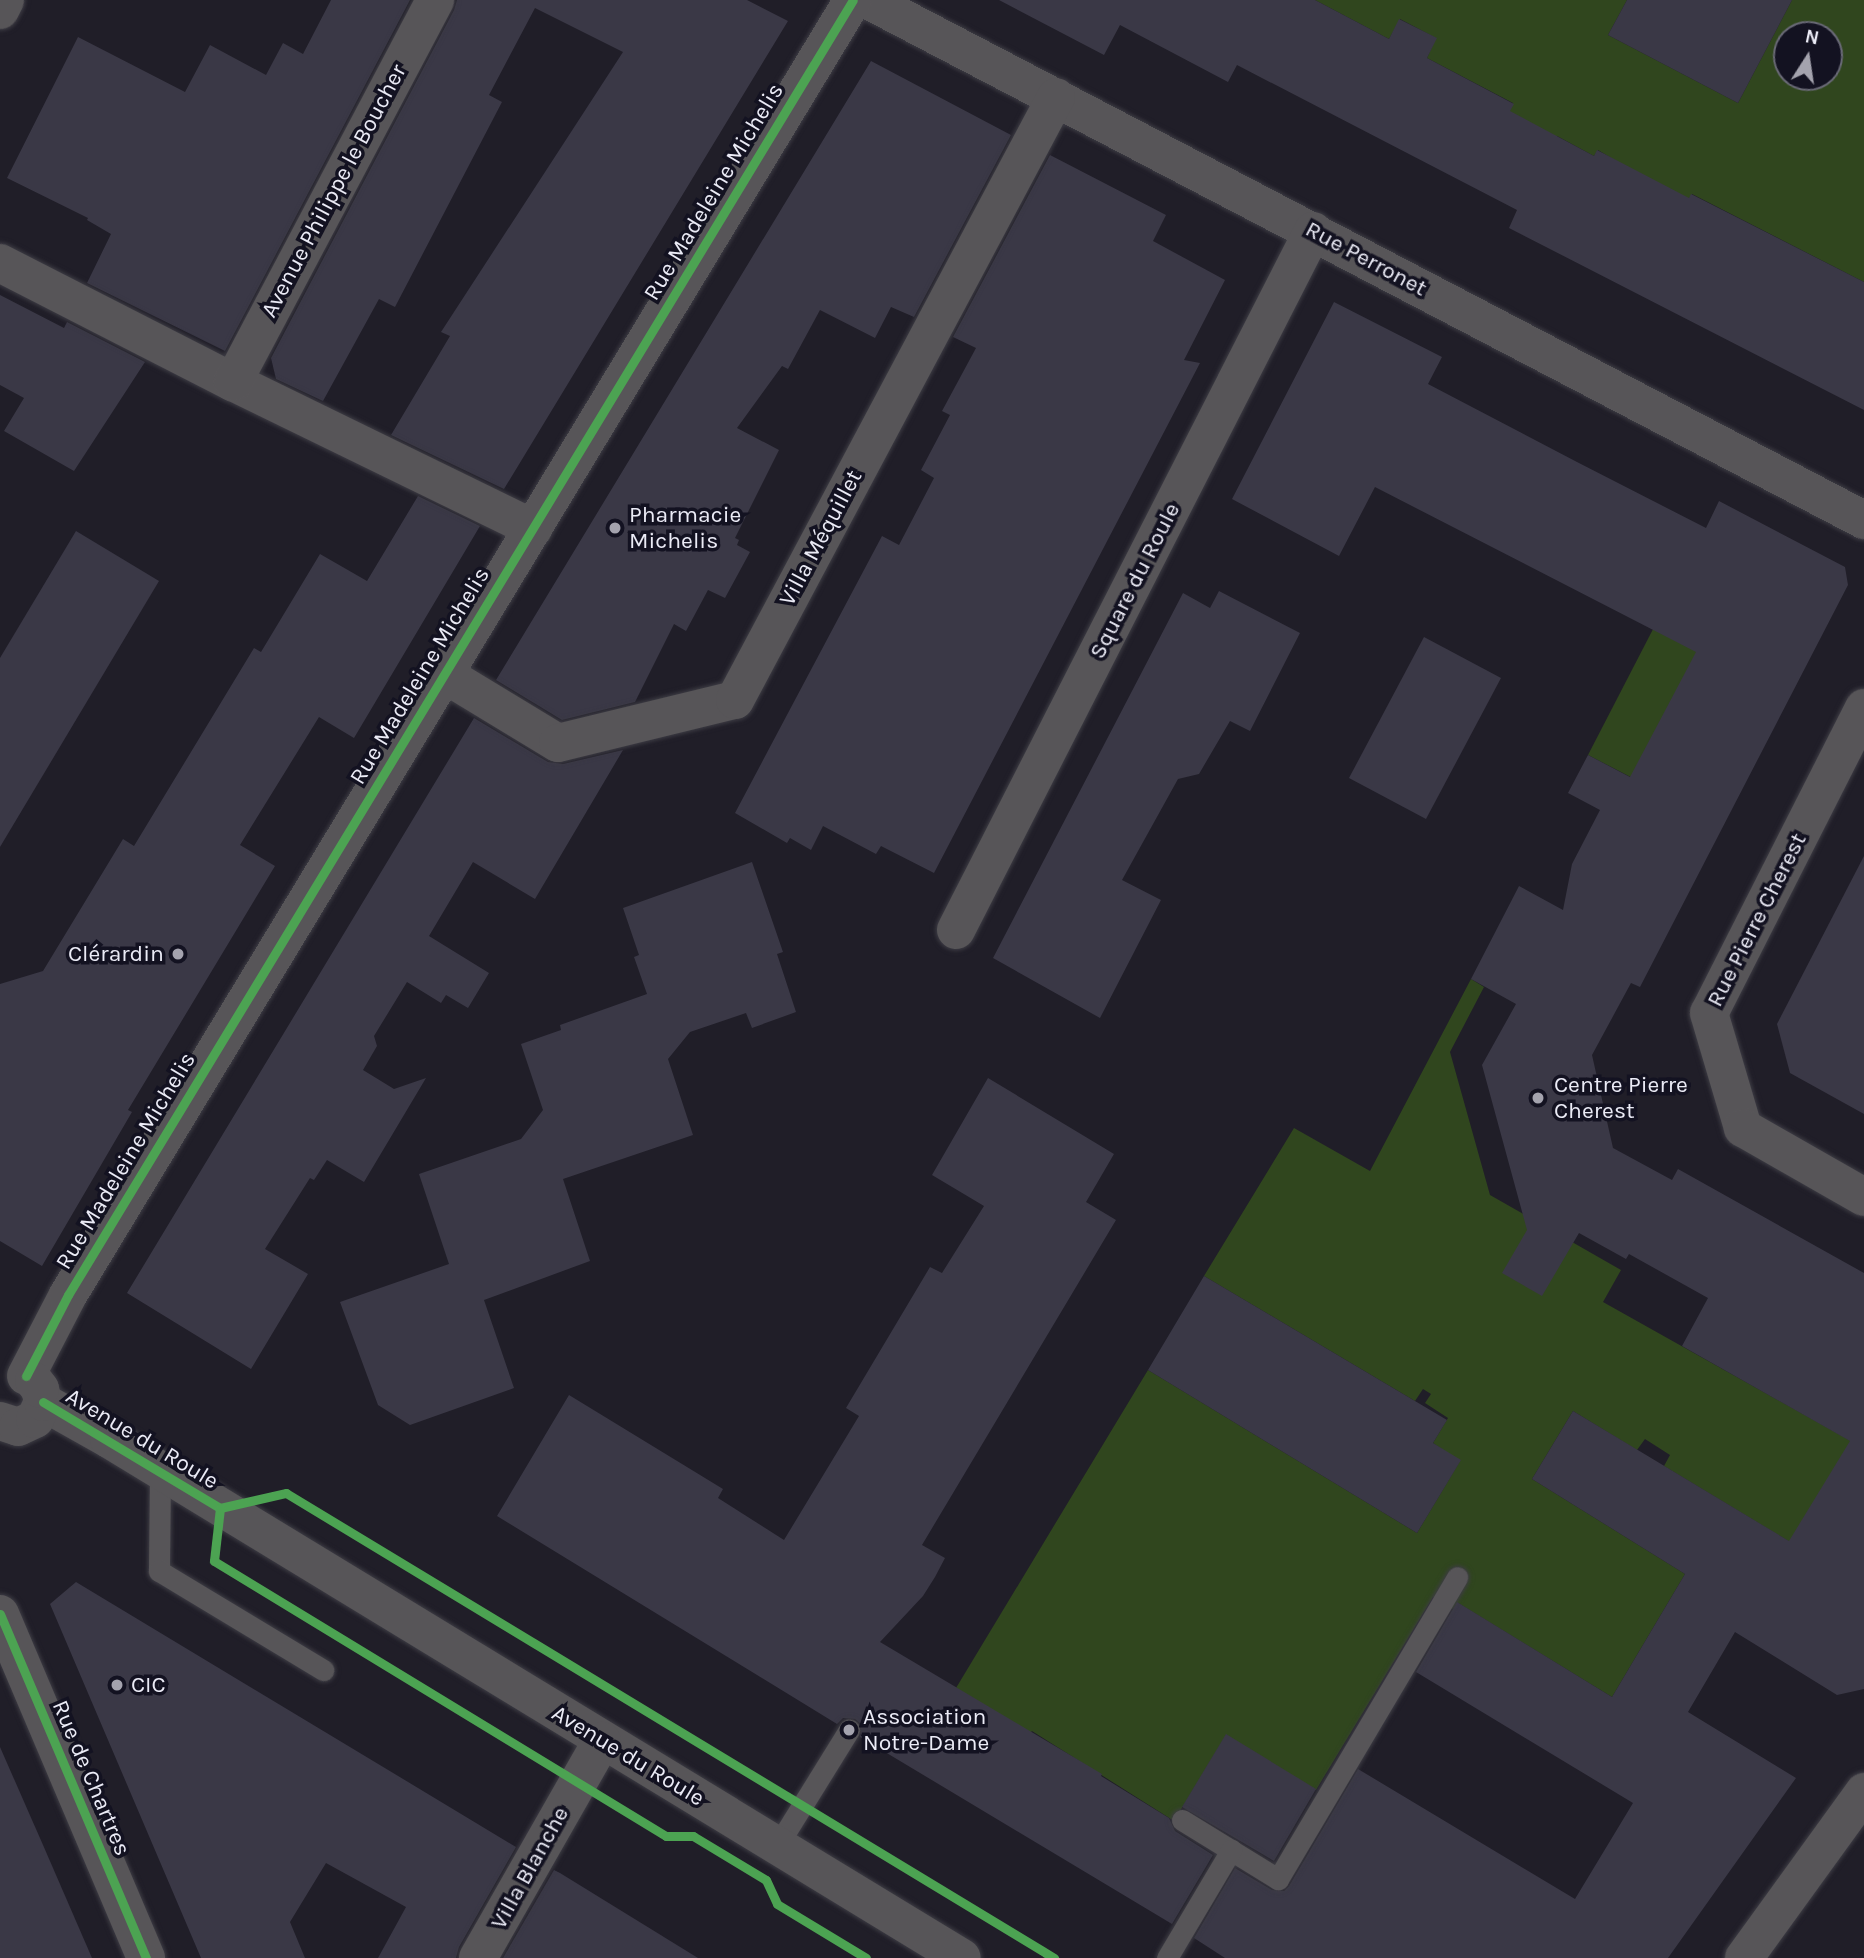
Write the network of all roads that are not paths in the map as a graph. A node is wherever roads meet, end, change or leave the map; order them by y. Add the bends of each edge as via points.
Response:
1 (5, 0) edge
2 (435, 0) edge
3 (853, 0) edge
4 (868, 0) edge
5 (0, 10) edge
6 (1056, 97) junction
7 (1313, 231) junction
8 (0, 263) edge
9 (233, 382) junction
10 (1864, 520) edge
11 (533, 528) junction
12 (444, 674) junction
13 (1864, 708) edge
14 (956, 930) dead end
15 (1864, 1197) edge
16 (23, 1386) edge
17 (3, 1434) edge
18 (160, 1473) junction
19 (1457, 1577) dead end
20 (0, 1614) edge
21 (323, 1670) dead end
22 (849, 1730) dead end
23 (602, 1741) junction
24 (1864, 1792) edge
25 (1182, 1820) dead end
26 (777, 1846) junction
27 (1231, 1850) junction
28 (146, 1958) edge
29 (478, 1958) edge
30 (962, 1958) edge
31 (1167, 1958) edge
32 (1744, 1958) edge

1 - 5 street
2 - 9 street, Avenue Philippe le Boucher
3 - 11 street, Rue Madeleine Michelis
4 - 6 street, Rue Perronet
6 - 7 street, Rue Perronet
6 - 12 street, Villa Méquillet via 735,701 558,743
7 - 10 street, Rue Perronet
7 - 14 street, Square du Roule
8 - 9 street
9 - 11 street
11 - 12 street, Rue Madeleine Michelis
12 - 16 street, Rue Madeleine Michelis via 68,1295
13 - 15 street, Rue Pierre Cherest via 1709,1013 1743,1128
16 - 17 street, Rue Madeleine Michelis via 35,1419
16 - 18 street, Avenue du Roule
18 - 21 lane via 159,1571
18 - 23 street, Avenue du Roule
19 - 27 lane via 1278,1879
20 - 28 street, Rue de Chartres
22 - 26 lane
23 - 26 street, Avenue du Roule
23 - 29 street, Villa Blanche
24 - 32 street
25 - 27 lane
26 - 30 street, Avenue du Roule
27 - 31 lane

